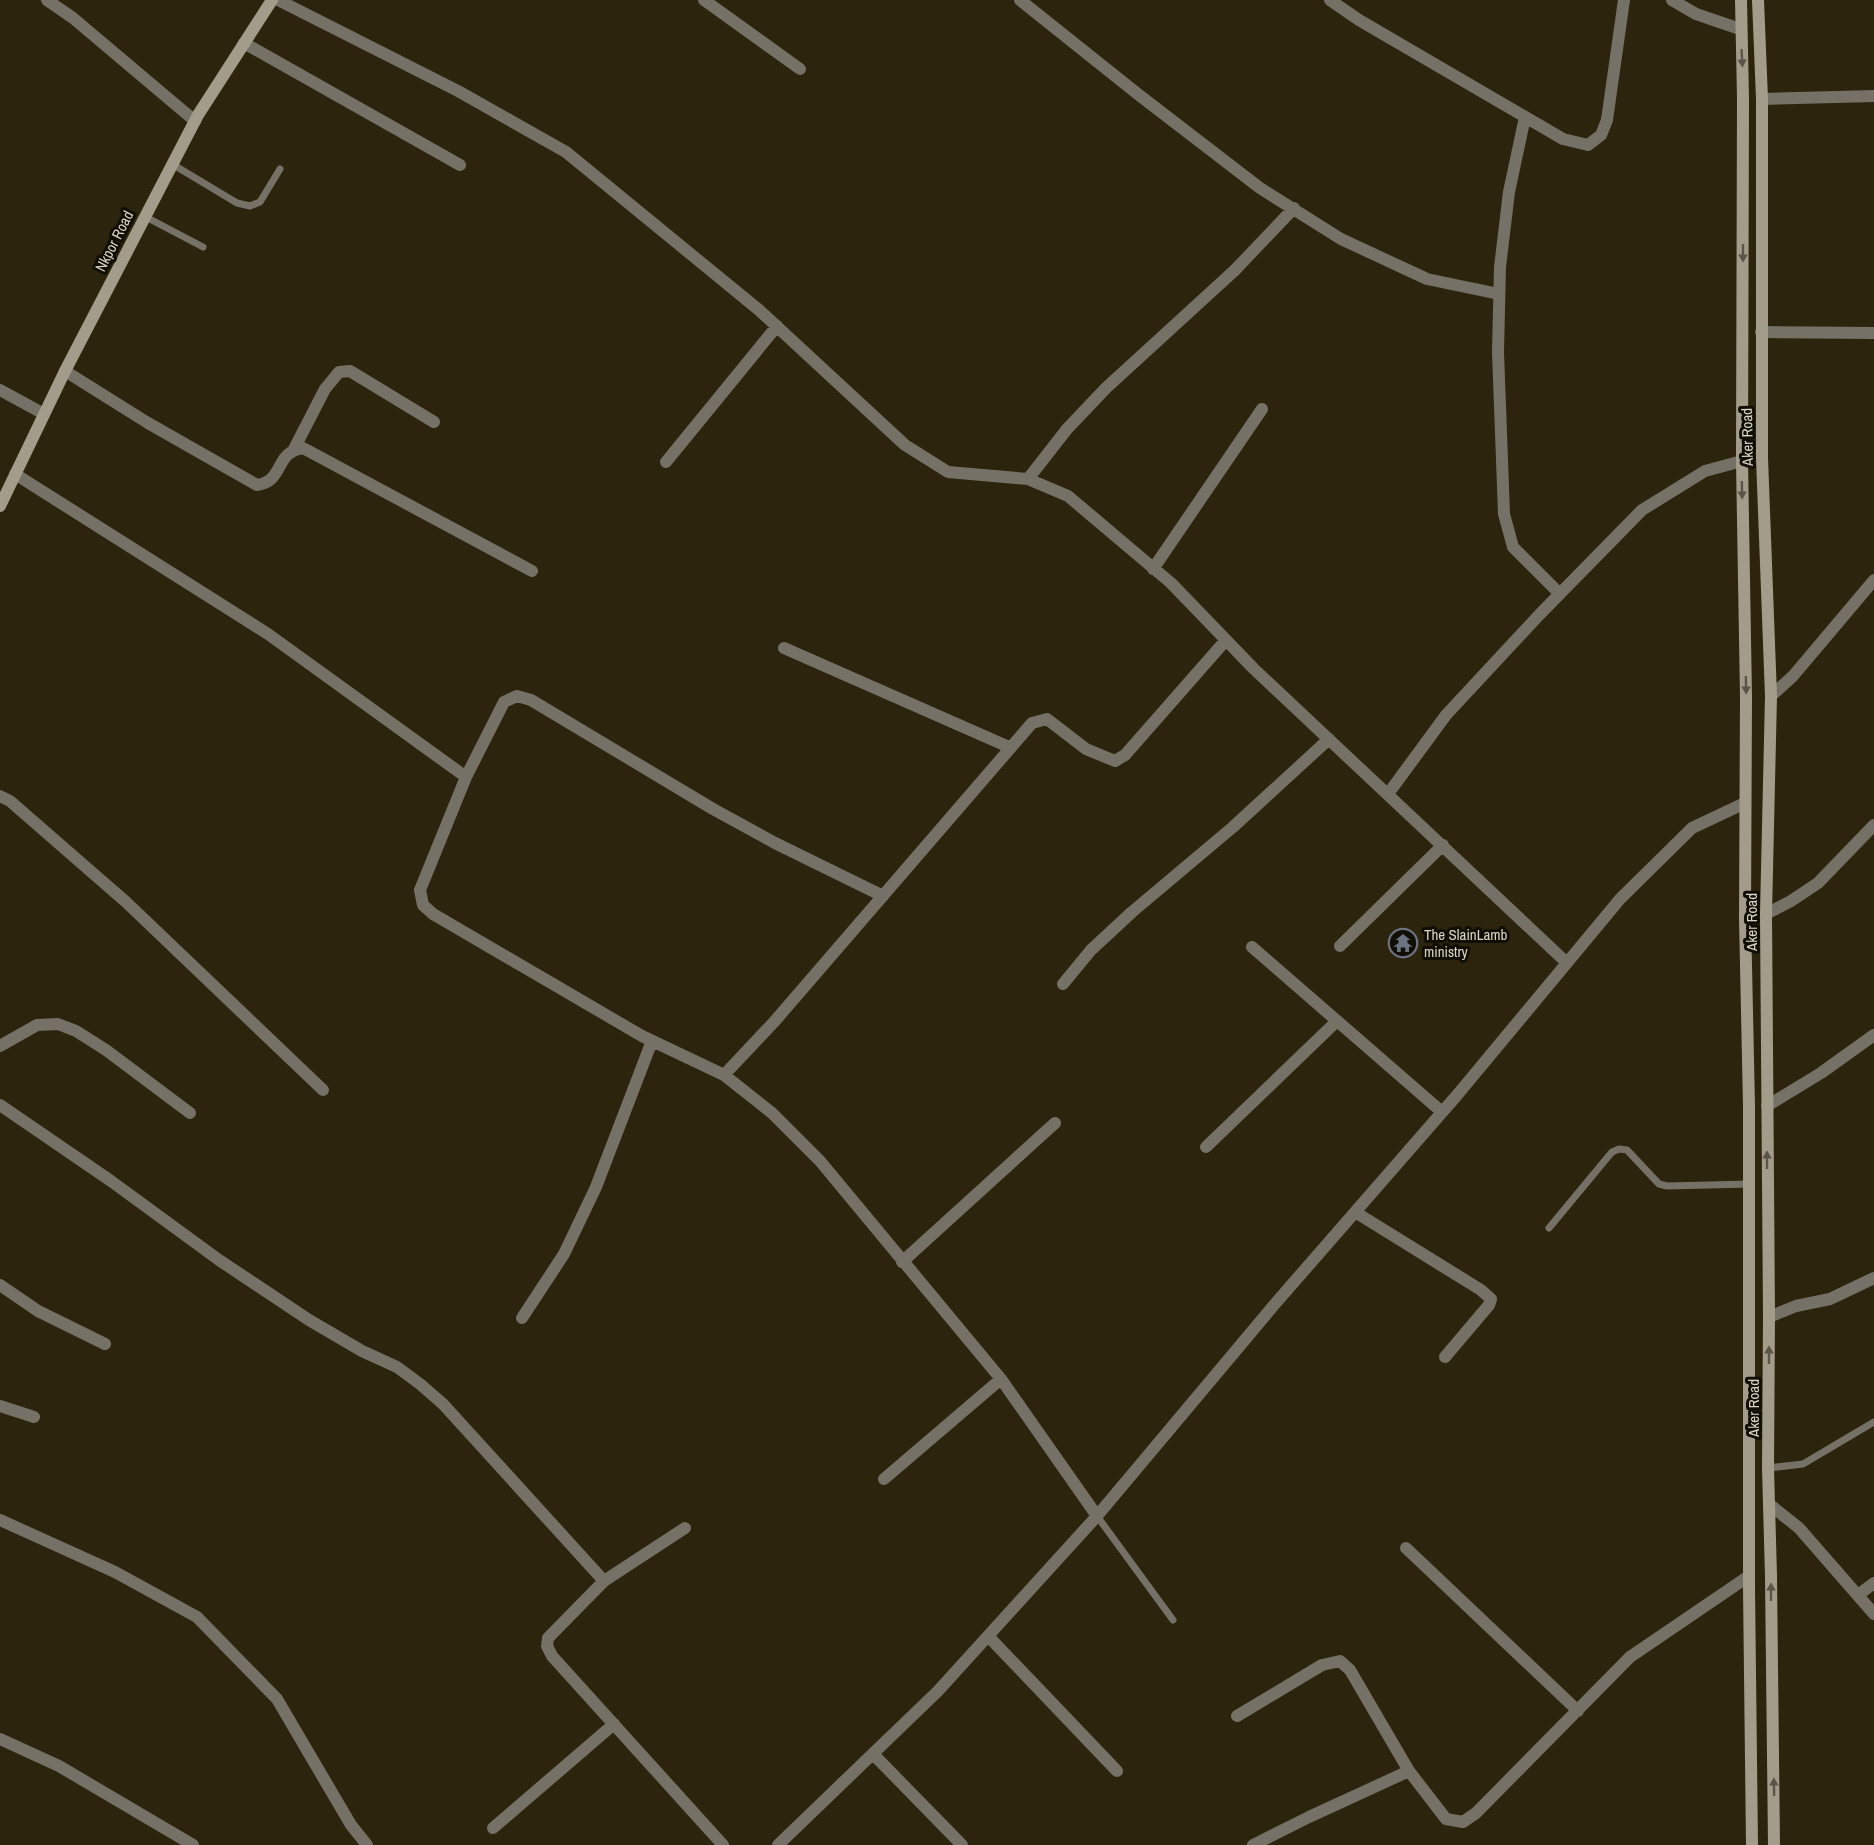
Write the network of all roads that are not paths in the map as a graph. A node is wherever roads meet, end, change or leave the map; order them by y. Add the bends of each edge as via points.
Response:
1 (47, 0) edge
2 (272, 0) edge
3 (278, 0) edge
4 (704, 0) edge
5 (1020, 0) edge
6 (1330, 0) edge
7 (1624, 0) edge
8 (1672, 0) edge
9 (1741, 0) edge
10 (1758, 0) edge
11 (1740, 29) junction
12 (244, 43) junction
13 (800, 69) dead end
14 (1874, 96) edge
15 (1762, 99) junction
16 (1525, 117) junction
17 (195, 121) junction
18 (172, 164) junction
19 (460, 165) dead end
20 (280, 169) dead end
21 (1294, 208) junction
22 (144, 216) junction
23 (203, 247) dead end
24 (1499, 294) junction
25 (777, 326) junction
26 (1761, 332) junction
27 (1874, 333) edge
28 (65, 371) junction
29 (0, 390) edge
30 (1262, 408) dead end
31 (44, 414) junction
32 (434, 422) dead end
33 (294, 449) junction
34 (1742, 461) junction
35 (666, 462) dead end
36 (15, 474) junction
37 (1028, 479) junction
38 (0, 506) edge
39 (1153, 568) junction
40 (532, 571) dead end
41 (1874, 580) edge
42 (1560, 594) junction
43 (1226, 640) junction
44 (784, 648) dead end
45 (1771, 696) junction
46 (1329, 739) junction
47 (1009, 747) junction
48 (466, 777) junction
49 (1388, 794) junction
50 (0, 796) edge
51 (1745, 803) junction
52 (1874, 825) edge
53 (1443, 845) junction
54 (883, 896) junction
55 (1766, 914) junction
56 (1340, 946) dead end
57 (1252, 947) dead end
58 (1568, 963) junction
59 (1063, 984) dead end
60 (1337, 1021) junction
61 (1874, 1035) edge
62 (652, 1041) junction
63 (0, 1046) edge
64 (724, 1075) junction
65 (322, 1090) dead end
66 (0, 1106) edge
67 (1767, 1106) junction
68 (1442, 1112) junction
69 (190, 1113) dead end
70 (1055, 1123) dead end
71 (1206, 1147) dead end
72 (1749, 1184) junction
73 (1355, 1212) junction
74 (1768, 1214) junction
75 (1749, 1215) junction
76 (1549, 1228) dead end
77 (902, 1262) junction
78 (1874, 1278) edge
79 (0, 1285) edge
80 (522, 1317) dead end
81 (1769, 1317) junction
82 (105, 1344) dead end
83 (1445, 1357) dead end
84 (1001, 1379) junction
85 (0, 1406) edge
86 (34, 1417) dead end
87 (1874, 1422) edge
88 (1768, 1468) junction
89 (884, 1479) dead end
90 (1769, 1504) junction
91 (1097, 1516) junction
92 (0, 1520) edge
93 (685, 1528) dead end
94 (1406, 1548) dead end
95 (1749, 1576) junction
96 (604, 1581) junction
97 (1874, 1583) edge
98 (1858, 1595) junction
99 (1874, 1614) edge
100 (1173, 1620) dead end
101 (988, 1636) junction
102 (1578, 1711) junction
103 (1237, 1716) dead end
104 (614, 1724) junction
105 (0, 1739) edge
106 (873, 1754) junction
107 (1117, 1771) dead end
108 (1408, 1771) junction
109 (493, 1828) dead end
110 (193, 1845) edge
111 (367, 1845) edge
112 (723, 1845) edge
113 (778, 1845) edge
114 (962, 1845) edge
115 (1253, 1845) edge
116 (1752, 1845) edge
117 (1774, 1845) edge

1 - 17 street
2 - 12 street, Nkpor Road
3 - 25 street via 458,91 566,153
4 - 13 street
5 - 21 street via 1260,188
6 - 16 street
7 - 16 street via 1607,120 1601,135 1588,145 1563,139
8 - 11 street via 1696,14
9 - 11 street, Aker Road
10 - 15 street, Aker Road
11 -> 34 street, Aker Road
12 - 17 street, Nkpor Road
12 - 19 street
14 - 15 street
15 - 26 street, Aker Road
16 - 24 street via 1509,192
17 - 18 street, Nkpor Road
18 - 20 lane via 237,203 250,206 260,202
18 - 22 street, Nkpor Road
21 - 24 street via 1341,239 1427,279
21 - 37 street via 1235,270 1106,388
22 - 23 lane
22 - 28 street, Nkpor Road
24 - 42 street via 1504,514 1514,547
25 - 35 street
25 - 37 street via 905,445 948,472
26 - 27 street
26 - 45 street, Aker Road
28 - 31 street, Nkpor Road
28 - 33 street via 257,485 272,480 283,459
29 - 31 street
30 - 39 street
31 - 36 street, Nkpor Road
32 - 33 street via 350,371 339,372 325,389
33 - 40 street via 303,448
34 - 42 street via 1705,471 1642,510
34 -> 51 street, Aker Road
36 - 38 street, Nkpor Road
36 - 48 street via 268,634
37 - 39 street via 1068,496
39 - 43 street
41 - 45 street via 1793,676
42 - 49 street via 1446,715
43 - 46 street
43 - 47 street via 1125,755 1114,761 1086,749 1047,719 1032,723
44 - 47 street
45 - 55 street, Aker Road
46 - 49 street
46 - 59 street via 1132,912
47 - 54 street
48 - 54 street via 504,702 517,696 531,700 775,843
48 - 62 street via 420,890 423,905
49 - 53 street
50 - 65 street via 126,902
51 - 58 street via 1692,828 1620,899
51 - 72 street, Aker Road
52 - 55 street via 1818,883
53 - 56 street
53 - 58 street
54 - 64 street
55 - 67 street, Aker Road
57 - 60 street
58 - 68 street
60 - 68 street
60 - 71 street
61 - 67 street
62 - 64 street
62 - 80 street via 596,1187 564,1254
63 - 69 street via 37,1025 58,1024 106,1050
64 - 77 street via 772,1113 820,1161
66 - 96 street via 299,1313 420,1383
74 -> 67 street, Aker Road
68 - 73 street
70 - 77 street
72 - 75 street, Aker Road
72 - 76 lane via 1659,1184 1627,1150 1619,1149 1612,1152
73 - 83 street via 1491,1299
73 - 91 street
74 - 75 street
74 - 81 street, Aker Road
75 - 95 street, Aker Road
77 - 84 street
78 - 81 street via 1830,1299
79 - 82 street via 38,1311
88 -> 81 street, Aker Road
84 - 89 street
84 - 91 street
85 - 86 street
87 - 88 lane via 1803,1464
88 - 90 street, Aker Road
90 - 98 street via 1799,1528
117 -> 90 street, Aker Road
91 - 100 lane
91 - 101 street
92 - 111 street via 115,1572 197,1617 277,1699 351,1825
93 - 96 street
94 - 102 street
95 - 102 street via 1630,1657
95 - 116 street, Aker Road
96 - 104 street via 546,1642 552,1656
97 - 98 street
98 - 99 street
101 - 106 street
101 - 107 street
102 - 108 street via 1476,1813 1462,1822 1446,1819
103 - 108 street via 1322,1665 1340,1661 1350,1670
104 - 109 street
104 - 112 street
105 - 110 street via 59,1766
106 - 113 street
106 - 114 street
108 - 115 street

